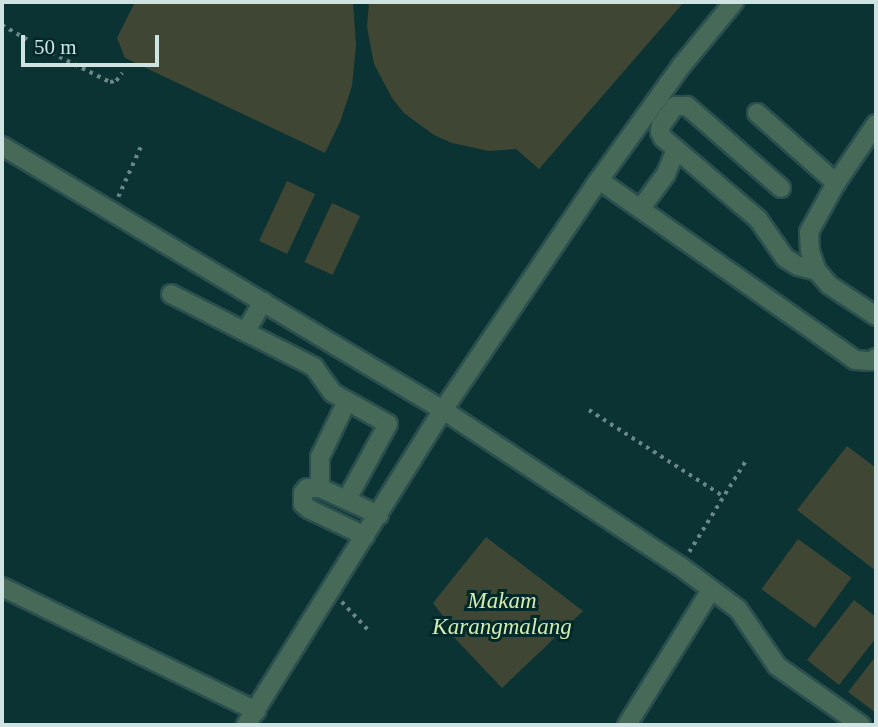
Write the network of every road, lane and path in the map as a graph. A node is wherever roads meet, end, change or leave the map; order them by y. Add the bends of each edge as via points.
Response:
1 (734, 2) edge
2 (2, 25) edge
3 (30, 41) dead end
4 (44, 49) dead end
5 (122, 73) dead end
6 (757, 113) dead end
7 (876, 124) edge
8 (2, 146) edge
9 (141, 146) dead end
10 (676, 149) junction
11 (598, 180) junction
12 (836, 183) junction
13 (781, 188) dead end
14 (640, 208) junction
15 (111, 211) junction
16 (817, 271) junction
17 (171, 294) dead end
18 (262, 302) junction
19 (876, 316) edge
20 (246, 331) junction
21 (876, 358) edge
22 (347, 401) junction
23 (443, 410) junction
24 (589, 410) dead end
25 (747, 458) dead end
26 (320, 488) junction
27 (723, 496) junction
28 (346, 499) junction
29 (379, 515) junction
30 (365, 537) junction
31 (681, 566) junction
32 (2, 587) edge
33 (711, 590) junction
34 (330, 593) junction
35 (369, 631) dead end
36 (251, 718) edge
37 (627, 725) edge
38 (861, 725) edge

1 - 11 street
2 - 3 path
4 - 5 path via 110,82
6 - 12 street
7 - 12 street
8 - 15 street
9 - 15 path
10 - 13 street via 660,132 675,106 681,104
10 - 14 street via 666,174
10 - 16 street via 758,219 785,258
11 - 14 street
11 - 23 street
12 - 16 street via 809,232
14 - 21 street via 855,360
15 - 18 street
16 - 19 street via 829,285
17 - 20 street
18 - 20 street
18 - 23 street
20 - 22 street via 314,367 333,394
22 - 26 street via 320,457
22 - 28 street via 388,424
23 - 29 street
23 - 31 street
24 - 27 path
25 - 27 path
26 - 28 street
26 - 30 street via 307,488 303,504
27 - 31 path
28 - 29 street
29 - 30 street
30 - 34 street
31 - 33 street
32 - 36 street
33 - 37 street
33 - 38 street via 738,609 777,666
34 - 35 path
34 - 36 street

